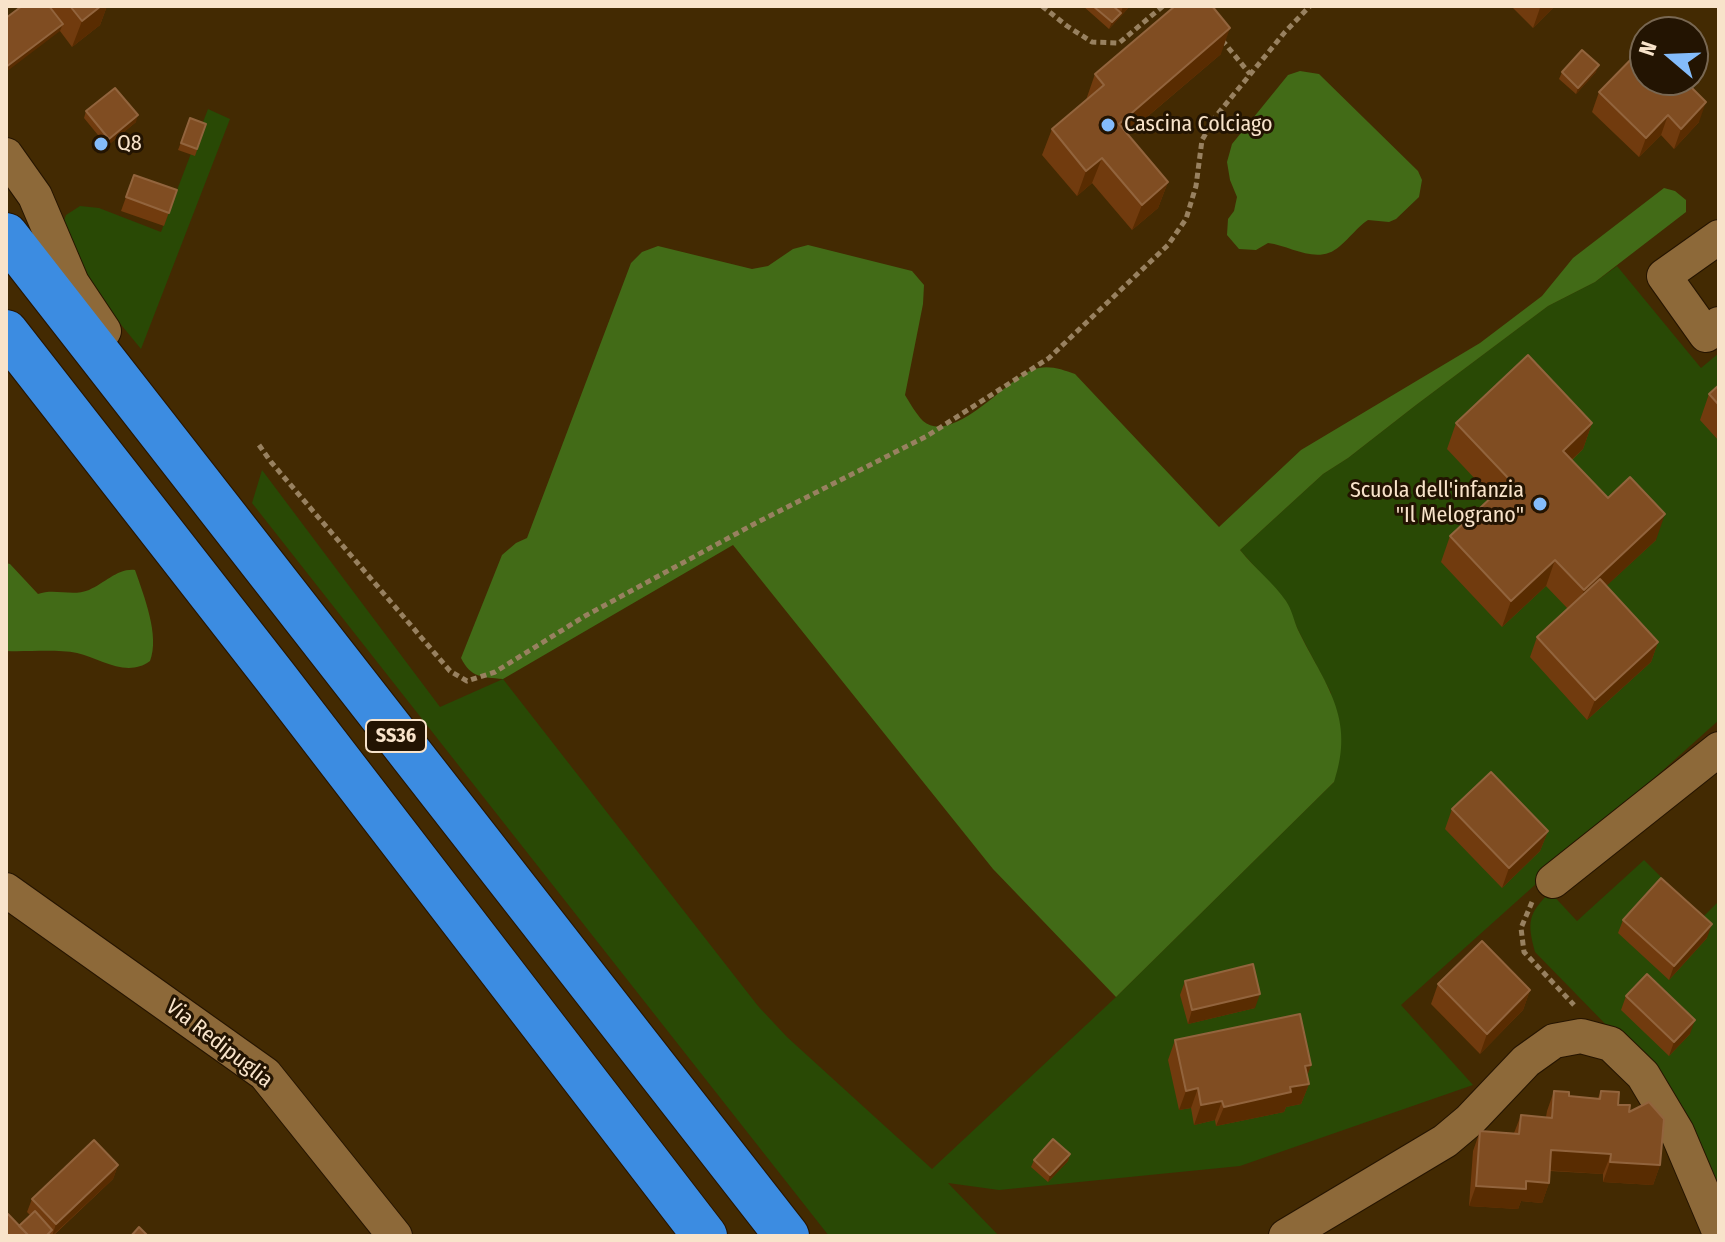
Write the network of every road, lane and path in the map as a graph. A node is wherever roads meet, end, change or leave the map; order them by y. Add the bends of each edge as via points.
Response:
1 (1042, 6) edge
2 (1163, 6) edge
3 (1310, 6) edge
4 (1221, 40) edge
5 (1250, 74) junction
6 (6, 155) edge
7 (6, 235) edge
8 (1719, 237) edge
9 (1719, 324) edge
10 (6, 332) edge
11 (155, 426) junction
12 (259, 445) dead end
13 (1715, 760) edge
14 (1553, 881) joint
15 (6, 890) edge
16 (1581, 1036) junction
17 (1719, 1231) edge
18 (395, 1236) edge
19 (705, 1236) edge
20 (787, 1236) edge
21 (1286, 1236) edge

1 - 2 path via 1092,42 1119,43
3 - 5 path
4 - 5 path
5 - 12 path via 1202,140 1186,219 1168,245 1049,358 927,436 585,616 495,672 467,681 450,671
6 - 11 street via 35,196 72,283
7 - 11 highway, SS36
8 - 9 street via 1664,276 1706,335
10 - 19 highway, SS36
11 - 20 highway, SS36
13 - 14 street
14 - 16 path via 1531,903 1521,928 1524,952 1578,1008
15 - 18 street, Via Redipuglia via 265,1074
16 - 17 street via 1611,1044 1643,1075 1677,1132
16 - 21 street via 1554,1041 1526,1061 1445,1141

